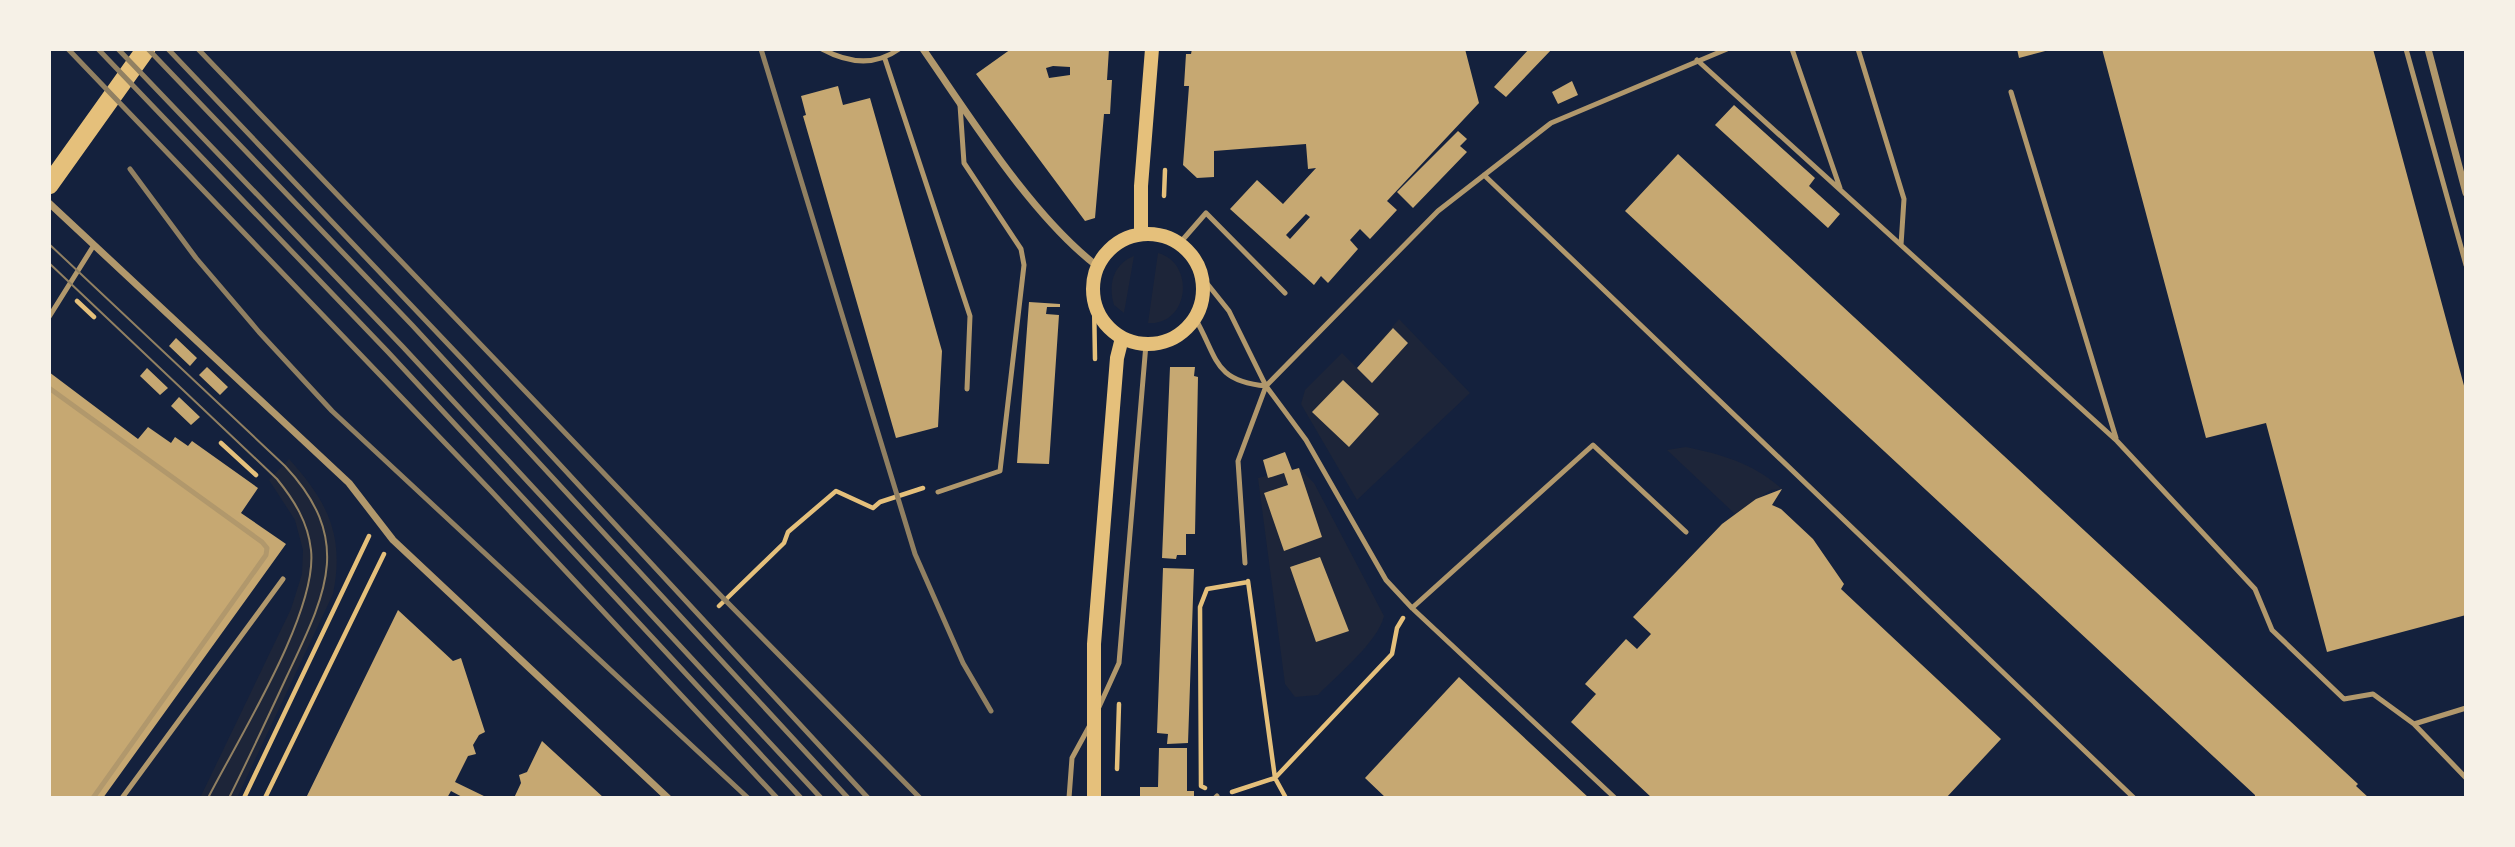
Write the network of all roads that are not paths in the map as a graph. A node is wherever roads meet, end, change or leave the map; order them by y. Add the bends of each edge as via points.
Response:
1 (146, 49) edge
2 (822, 49) edge
3 (899, 49) edge
4 (923, 49) edge
5 (1152, 49) edge
6 (1727, 49) edge
7 (1792, 49) edge
8 (1858, 49) edge
9 (2406, 49) edge
10 (2428, 49) edge
11 (885, 59) junction
12 (1697, 60) junction
13 (2011, 92) dead end
14 (960, 102) junction
15 (1484, 175) junction
16 (49, 185) edge
17 (1840, 190) junction
18 (2466, 193) edge
19 (49, 203) edge
20 (1141, 234) junction
21 (1179, 244) junction
22 (94, 245) junction
23 (1902, 246) junction
24 (2466, 265) edge
25 (1097, 266) junction
26 (1201, 276) junction
27 (1285, 293) dead end
28 (49, 317) edge
29 (1195, 318) junction
30 (1122, 338) junction
31 (1146, 344) junction
32 (1266, 386) junction
33 (49, 388) edge
34 (967, 389) dead end
35 (2117, 441) junction
36 (938, 492) road end
37 (1686, 532) dead end
38 (1245, 563) road end
39 (283, 579) dead end
40 (1412, 608) junction
41 (2466, 708) edge
42 (1096, 714) junction
43 (2414, 724) junction
44 (2466, 778) edge
45 (93, 798) edge
46 (122, 798) edge
47 (668, 798) edge
48 (1069, 798) edge
49 (1094, 798) edge
50 (1615, 798) edge
51 (2134, 798) edge

1 - 16 highway
2 - 11 lane via 847,62
3 - 11 lane
4 - 14 street
5 - 20 main road
6 - 12 lane
7 - 17 lane
8 - 23 lane via 1903,199
9 - 24 lane
10 - 18 street
11 - 34 lane via 970,316
12 - 15 lane via 1551,123
12 - 17 lane
13 - 35 lane
14 - 25 street via 1053,225
14 - 36 lane via 964,163 1021,249 1024,265 1000,471
15 - 32 lane via 1438,211
15 - 51 lane
17 - 23 lane
19 - 22 street
20 - 21 main road via 1161,235
20 - 25 main road via 1115,244
21 - 26 main road via 1193,258
21 - 27 lane via 1206,213
22 - 28 lane
22 - 47 street via 349,483 393,540
23 - 35 lane
25 - 30 main road via 1092,287 1096,308 1104,323
26 - 29 main road via 1202,298
26 - 32 lane via 1229,311
29 - 31 main road via 1174,337
29 - 32 lane via 1222,371 1240,384
30 - 31 main road
30 - 42 main road via 1116,358 1094,645
31 - 42 lane via 1119,663
32 - 38 lane via 1238,461
32 - 40 lane via 1306,440 1386,580
33 - 45 lane via 267,548
35 - 43 lane via 2255,589 2272,630 2344,699 2373,694
37 - 40 lane via 1592,444
39 - 46 lane
40 - 50 lane
41 - 43 lane
42 - 48 lane via 1072,758
42 - 49 main road
43 - 44 lane

